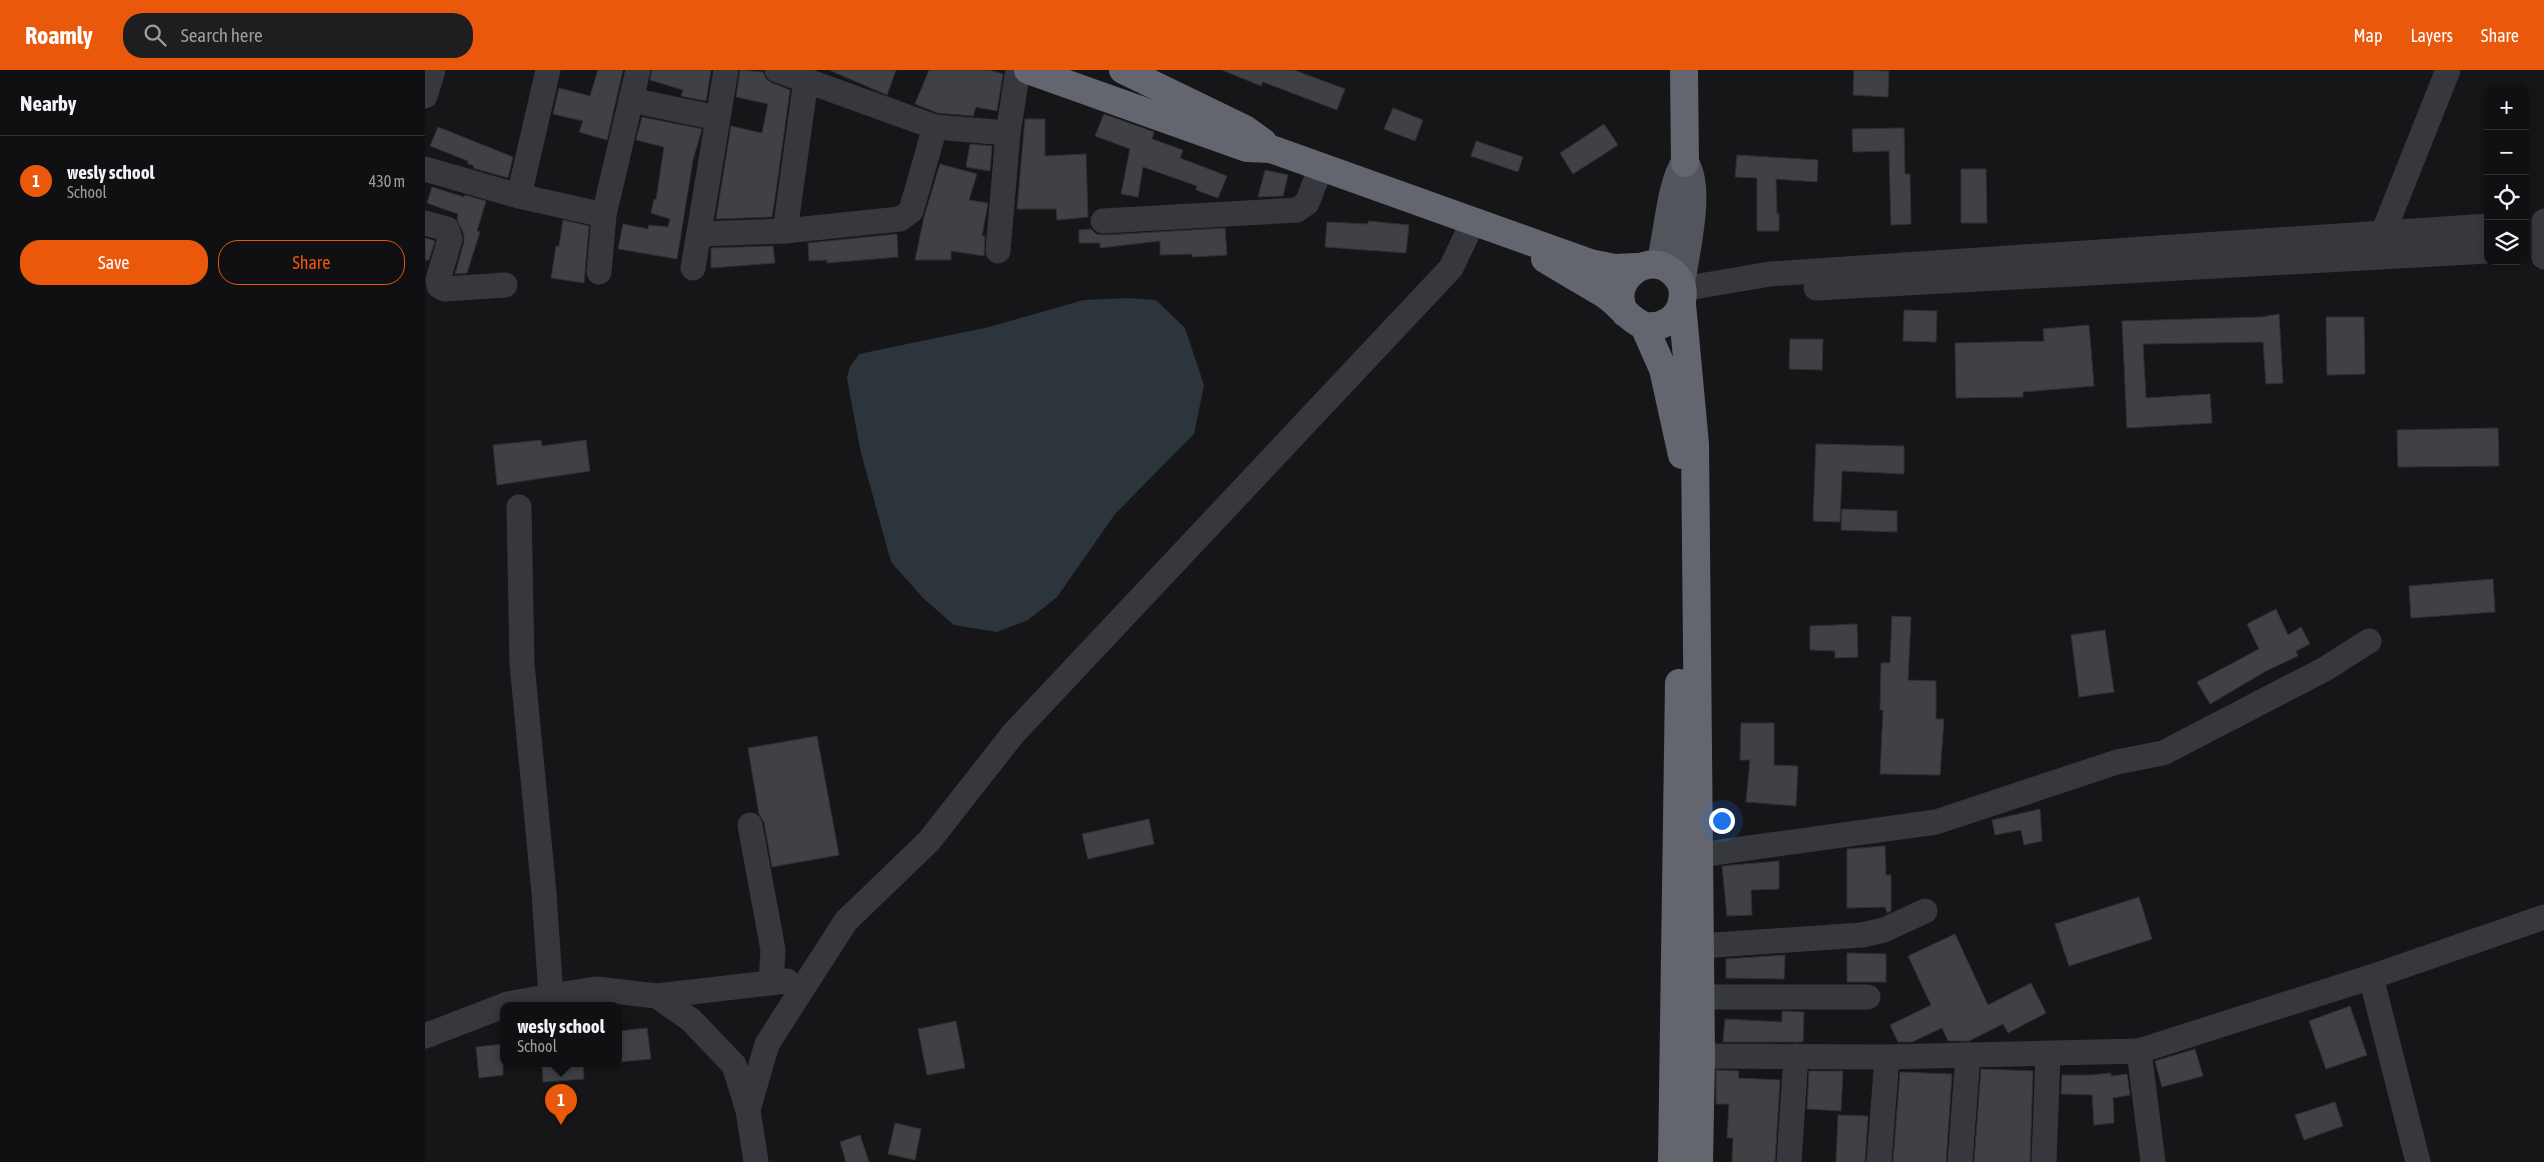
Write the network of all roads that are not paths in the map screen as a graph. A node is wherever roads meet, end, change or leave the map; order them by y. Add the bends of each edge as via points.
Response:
1 (433, 70) edge
2 (548, 70) edge
3 (638, 70) edge
4 (727, 70) edge
5 (777, 70) edge
6 (1018, 70) edge
7 (1028, 70) edge
8 (1123, 70) edge
9 (1685, 70) edge
10 (2448, 70) edge
11 (806, 80) junction
12 (425, 96) edge
13 (631, 100) junction
14 (717, 118) junction
15 (935, 127) junction
16 (1008, 133) junction
17 (1271, 149) junction
18 (1685, 163) junction
19 (1321, 167) junction
20 (425, 169) edge
21 (519, 196) junction
22 (605, 216) junction
23 (1103, 222) dead end
24 (2544, 222) edge
25 (425, 223) edge
26 (2529, 224) edge
27 (1482, 225) junction
28 (2484, 226) edge
29 (785, 232) junction
30 (2383, 233) junction
31 (699, 234) junction
32 (998, 251) dead end
33 (2484, 251) edge
34 (2537, 253) edge
35 (1649, 266) junction
36 (693, 268) dead end
37 (599, 272) dead end
38 (505, 285) dead end
39 (1682, 294) junction
40 (1635, 319) junction
41 (519, 507) dead end
42 (2369, 640) dead end
43 (750, 826) dead end
44 (1699, 855) junction
45 (1925, 911) dead end
46 (2544, 917) edge
47 (1700, 946) junction
48 (2371, 977) junction
49 (808, 979) junction
50 (771, 983) junction
51 (551, 996) junction
52 (657, 996) junction
53 (1700, 997) junction
54 (1868, 997) dead end
55 (519, 1002) edge
56 (500, 1007) edge
57 (425, 1036) edge
58 (2139, 1052) junction
59 (2048, 1054) junction
60 (1968, 1055) junction
61 (1701, 1056) junction
62 (1796, 1056) junction
63 (1887, 1057) junction
64 (748, 1110) junction
65 (756, 1162) edge
66 (1672, 1162) edge
67 (1699, 1162) edge
68 (1789, 1162) edge
69 (1879, 1162) edge
70 (1960, 1162) edge
71 (2044, 1162) edge
72 (2153, 1162) edge
73 (2418, 1162) edge

1 - 12 street
2 - 21 street
3 - 13 street
4 - 14 street
5 - 11 street
6 - 16 street
7 - 17 highway via 1247,148
8 - 17 highway via 1245,129
9 - 18 highway
10 - 30 street
11 - 15 street
11 - 29 street
13 - 14 street
13 - 22 street
14 - 31 street
15 - 16 street
15 - 29 street via 911,211 906,216
16 - 32 street
17 - 19 highway
18 - 35 main road via 1677,178 1666,244
18 - 39 main road via 1691,171 1692,184
19 - 23 street via 1307,203 1297,210
19 - 27 highway
20 - 21 street
21 - 22 street
22 - 37 street
24 - 26 street
24 - 34 street
25 - 38 street via 447,230 450,239 439,286 445,289
27 - 35 highway via 1590,263 1614,268
27 - 40 highway via 1607,295
27 - 49 street via 1451,268 1013,734 929,841 846,921
28 - 30 street
29 - 31 street
30 - 39 street via 1770,274
31 - 36 street
33 - 39 street
35 - 39 highway via 1676,275
35 - 40 highway via 1625,279 1621,290 1621,302
39 - 40 highway via 1671,320 1663,324
39 - 44 highway via 1695,444
40 - 66 highway via 1663,369 1682,448
41 - 51 street via 522,664
42 - 44 street via 2317,673 2163,753 2117,762 1936,822
43 - 50 street via 773,950
44 - 47 highway
45 - 47 street via 1884,930 1862,935
46 - 48 street
47 - 53 highway
48 - 58 street
48 - 73 street
49 - 50 street
49 - 64 street via 767,1044
50 - 52 street
51 - 52 street via 596,989
51 - 55 street
52 - 64 street via 691,1020 734,1065
53 - 54 street
53 - 61 highway
56 - 57 street
58 - 59 street
58 - 72 street
59 - 60 street
59 - 71 street
60 - 63 street
60 - 70 street
61 - 62 street
61 - 67 highway
62 - 63 street
62 - 68 street
63 - 69 street
64 - 65 street

